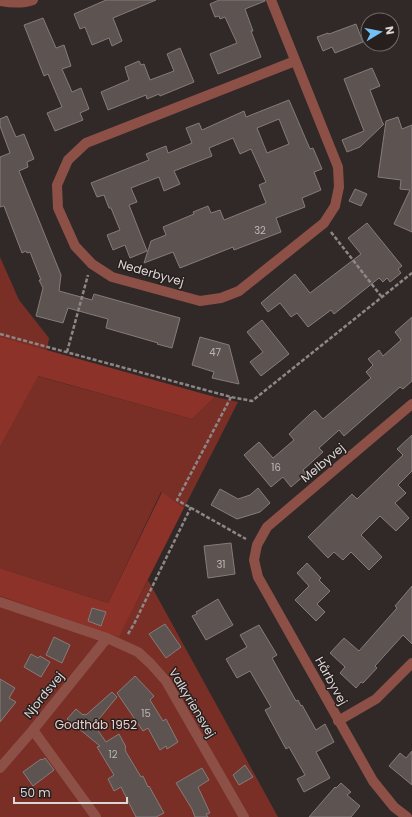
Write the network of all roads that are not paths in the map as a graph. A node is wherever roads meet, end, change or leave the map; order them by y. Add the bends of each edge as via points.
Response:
1 (33, 0) edge
2 (271, 0) edge
3 (0, 2) edge
4 (295, 61) junction
5 (412, 404) edge
6 (257, 545) joint
7 (0, 602) edge
8 (107, 638) junction
9 (412, 662) edge
10 (338, 721) junction
11 (33, 730) junction
12 (0, 768) edge
13 (96, 817) edge
14 (244, 817) edge
15 (407, 817) edge

1 - 3 street
2 - 4 street, Nederbyvej
4 - 4 street, Nederbyvej via 86,143 68,160 57,185 58,208 75,246 92,264 112,277 200,301 221,298 239,291 324,223 335,206 339,187 338,167
5 - 6 street, Melbyvej via 267,527
6 - 10 street, Hårbyvej via 254,560 258,577
7 - 8 street, Valkyriensvej
8 - 11 street, Njordsvej
8 - 14 street, Valkyriensvej via 138,652 166,681
9 - 10 street via 376,699
10 - 15 street, Hårbyvej via 373,781 394,807
11 - 12 street, Njordsvej
11 - 13 street

